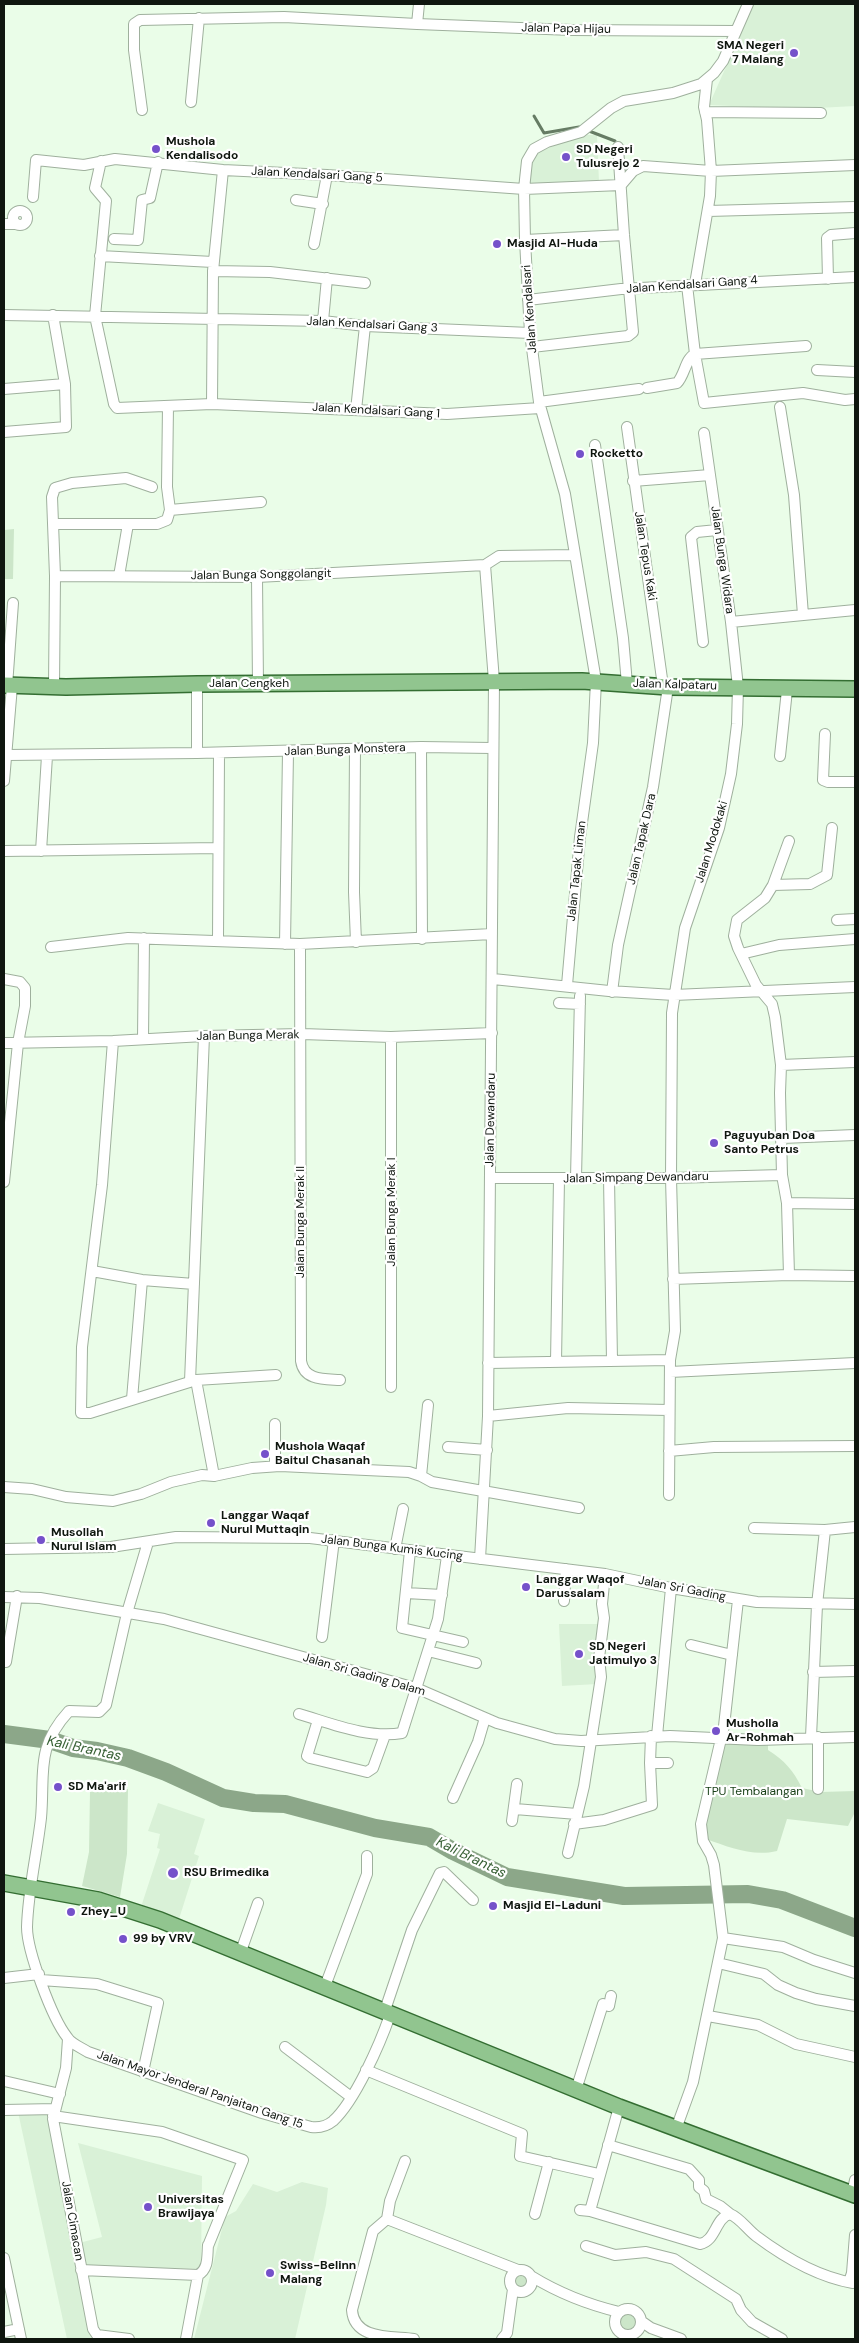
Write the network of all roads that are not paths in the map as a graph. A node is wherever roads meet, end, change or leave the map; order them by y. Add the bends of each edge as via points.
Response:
1 (418, 4) edge
2 (748, 4) edge
3 (199, 18) junction
4 (417, 24) junction
5 (736, 31) junction
6 (707, 79) junction
7 (191, 102) dead end
8 (142, 110) dead end
9 (705, 112) junction
10 (821, 113) dead end
11 (618, 147) dead end
12 (105, 160) junction
13 (158, 162) junction
14 (855, 165) edge
15 (223, 170) junction
16 (711, 171) junction
17 (327, 175) junction
18 (621, 185) junction
19 (524, 189) junction
20 (33, 197) dead end
21 (296, 200) dead end
22 (323, 204) junction
23 (855, 207) edge
24 (708, 211) junction
25 (855, 233) edge
26 (624, 235) junction
27 (114, 239) dead end
28 (525, 240) junction
29 (314, 244) dead end
30 (100, 256) junction
31 (213, 266) junction
32 (855, 276) edge
33 (328, 278) junction
34 (828, 279) junction
35 (364, 284) dead end
36 (691, 284) junction
37 (630, 289) junction
38 (528, 300) junction
39 (4, 315) edge
40 (53, 315) junction
41 (95, 316) junction
42 (213, 320) junction
43 (323, 322) junction
44 (364, 326) junction
45 (530, 333) junction
46 (806, 346) dead end
47 (532, 347) junction
48 (695, 354) junction
49 (817, 370) dead end
50 (855, 372) edge
51 (66, 384) junction
52 (4, 389) edge
53 (855, 399) edge
54 (212, 404) junction
55 (539, 405) junction
56 (168, 406) junction
57 (780, 407) dead end
58 (356, 410) junction
59 (627, 427) dead end
60 (4, 432) edge
61 (704, 433) dead end
62 (595, 445) dead end
63 (710, 475) junction
64 (633, 481) junction
65 (152, 487) dead end
66 (261, 502) dead end
67 (169, 506) junction
68 (53, 524) junction
69 (128, 524) junction
70 (717, 530) junction
71 (575, 555) junction
72 (486, 565) junction
73 (55, 576) junction
74 (119, 576) junction
75 (257, 577) junction
76 (13, 603) dead end
77 (855, 610) edge
78 (803, 615) junction
79 (731, 622) junction
80 (703, 642) dead end
81 (494, 681) junction
82 (596, 681) junction
83 (197, 684) junction
84 (258, 684) junction
85 (627, 684) junction
86 (8, 686) edge
87 (665, 686) junction
88 (54, 687) junction
89 (738, 687) junction
90 (855, 689) edge
91 (787, 690) junction
92 (825, 734) dead end
93 (421, 747) junction
94 (492, 748) junction
95 (355, 749) junction
96 (288, 752) junction
97 (197, 753) junction
98 (219, 754) junction
99 (7, 755) junction
100 (47, 756) junction
101 (780, 756) dead end
102 (4, 781) edge
103 (855, 782) edge
104 (832, 828) dead end
105 (788, 841) dead end
106 (218, 848) junction
107 (4, 851) edge
108 (41, 851) junction
109 (773, 885) junction
110 (838, 920) dead end
111 (855, 920) edge
112 (492, 934) junction
113 (144, 938) junction
114 (422, 939) junction
115 (855, 939) edge
116 (218, 940) junction
117 (356, 942) junction
118 (285, 944) junction
119 (300, 944) junction
120 (52, 947) dead end
121 (741, 954) junction
122 (493, 979) junction
123 (4, 980) edge
124 (567, 986) junction
125 (855, 987) edge
126 (612, 992) junction
127 (762, 992) junction
128 (674, 995) junction
129 (559, 1003) dead end
130 (492, 1033) junction
131 (302, 1034) junction
132 (204, 1036) junction
133 (391, 1037) junction
134 (143, 1039) junction
135 (114, 1041) junction
136 (4, 1043) edge
137 (18, 1043) junction
138 (855, 1062) edge
139 (782, 1065) junction
140 (855, 1135) edge
141 (782, 1138) junction
142 (782, 1176) junction
143 (490, 1178) junction
144 (576, 1178) junction
145 (609, 1178) junction
146 (671, 1178) junction
147 (560, 1179) junction
148 (4, 1182) edge
149 (787, 1203) junction
150 (855, 1204) edge
151 (92, 1271) junction
152 (789, 1275) junction
153 (855, 1276) edge
154 (674, 1279) junction
155 (142, 1280) junction
156 (194, 1284) junction
157 (670, 1360) junction
158 (612, 1361) junction
159 (488, 1362) junction
160 (556, 1362) junction
161 (855, 1363) edge
162 (670, 1372) junction
163 (276, 1375) dead end
164 (340, 1380) dead end
165 (193, 1381) junction
166 (391, 1387) dead end
167 (132, 1399) junction
168 (428, 1405) dead end
169 (669, 1410) junction
170 (488, 1416) junction
171 (275, 1424) dead end
172 (855, 1446) edge
173 (448, 1447) dead end
174 (487, 1450) junction
175 (670, 1451) junction
176 (275, 1466) junction
177 (214, 1476) junction
178 (421, 1476) junction
179 (4, 1487) edge
180 (485, 1493) junction
181 (669, 1495) dead end
182 (579, 1508) dead end
183 (403, 1509) dead end
184 (855, 1527) edge
185 (754, 1528) dead end
186 (825, 1530) junction
187 (334, 1540) junction
188 (148, 1542) junction
189 (4, 1549) edge
190 (395, 1549) junction
191 (410, 1551) junction
192 (446, 1556) junction
193 (480, 1559) junction
194 (566, 1569) junction
195 (605, 1574) junction
196 (670, 1588) junction
197 (406, 1593) junction
198 (442, 1595) junction
199 (17, 1596) junction
200 (4, 1597) edge
201 (738, 1600) junction
202 (564, 1601) dead end
203 (855, 1604) edge
204 (817, 1605) junction
205 (127, 1613) junction
206 (433, 1634) junction
207 (322, 1637) dead end
208 (463, 1642) dead end
209 (691, 1645) dead end
210 (428, 1651) junction
211 (732, 1655) junction
212 (6, 1662) dead end
213 (476, 1662) dead end
214 (855, 1671) edge
215 (813, 1672) junction
216 (416, 1688) junction
217 (299, 1714) dead end
218 (485, 1718) junction
219 (318, 1720) junction
220 (385, 1735) junction
221 (654, 1736) junction
222 (722, 1737) junction
223 (814, 1737) junction
224 (855, 1737) edge
225 (590, 1741) junction
226 (650, 1763) junction
227 (668, 1763) dead end
228 (517, 1784) dead end
229 (818, 1789) dead end
230 (453, 1798) dead end
231 (515, 1809) junction
232 (575, 1819) junction
233 (512, 1821) dead end
234 (568, 1853) dead end
235 (367, 1856) dead end
236 (4, 1883) edge
237 (30, 1887) junction
238 (472, 1900) dead end
239 (258, 1903) dead end
240 (722, 1938) junction
241 (240, 1954) junction
242 (718, 1963) junction
243 (855, 1973) edge
244 (40, 1977) junction
245 (4, 1978) edge
246 (324, 1989) junction
247 (611, 1996) dead end
248 (855, 2006) edge
249 (387, 2014) junction
250 (708, 2016) junction
251 (68, 2039) junction
252 (285, 2047) dead end
253 (855, 2057) edge
254 (366, 2070) junction
255 (143, 2072) junction
256 (4, 2082) edge
257 (576, 2090) junction
258 (60, 2094) junction
259 (351, 2097) junction
260 (619, 2107) junction
261 (4, 2110) edge
262 (54, 2112) junction
263 (676, 2129) junction
264 (608, 2145) junction
265 (405, 2161) dead end
266 (549, 2162) junction
267 (599, 2174) junction
268 (854, 2190) edge
269 (535, 2214) dead end
270 (730, 2214) junction
271 (387, 2219) junction
272 (855, 2235) edge
273 (586, 2246) dead end
274 (4, 2258) edge
275 (505, 2266) junction
276 (81, 2270) junction
277 (518, 2270) junction
278 (198, 2274) junction
279 (531, 2276) junction
280 (510, 2278) junction
281 (543, 2283) junction
282 (522, 2290) junction
283 (617, 2316) junction
284 (640, 2325) junction
285 (19, 2329) junction
286 (4, 2332) edge
287 (623, 2336) edge
288 (22, 2339) edge
289 (129, 2339) edge
290 (186, 2339) edge
291 (414, 2339) edge
292 (502, 2339) edge
293 (681, 2339) edge
294 (782, 2339) edge

1 - 4 street
2 - 5 street, Jalan Kendalsari
3 - 4 street, Jalan Papa Hijau via 284,17
3 - 7 street
3 - 8 street, Jalan Papa Hijau via 140,20 135,23 134,50
4 - 5 street, Jalan Papa Hijau via 572,30
5 - 6 street, Jalan Kendalsari via 723,61
6 - 9 street
6 - 19 street, Jalan Kendalsari via 686,90 624,101 581,132 541,144 529,155
9 - 10 street
9 - 16 street
11 - 18 street
12 - 13 street, Jalan Kendalsari Gang 5
12 - 20 street, Jalan Kendalsari Gang 5 via 84,165 36,160
12 - 30 street, Jalan Kendalsari Gang 1 via 95,186 106,201
13 - 15 street, Jalan Kendalsari Gang 5
13 - 27 street via 150,198 142,200 138,240
14 - 16 street
15 - 17 street, Jalan Kendalsari Gang 5
15 - 31 street
16 - 18 street via 643,166 633,171
16 - 24 street
17 - 19 street, Jalan Kendalsari Gang 5
17 - 22 street
18 - 19 street, Jalan Kendalsari Gang 5
18 - 26 street
19 - 28 street, Jalan Kendalsari
21 - 22 street
22 - 29 street
23 - 24 street
24 - 36 street
25 - 34 street via 826,238
26 - 28 street
26 - 37 street
28 - 38 street, Jalan Kendalsari
30 - 31 street
30 - 41 street, Jalan Kendalsari Gang 1
31 - 33 street
31 - 42 street
32 - 34 street, Jalan Kendalsari Gang 4
33 - 35 street
33 - 43 street
34 - 36 street, Jalan Kendalsari Gang 4
36 - 37 street, Jalan Kendalsari Gang 4
36 - 48 street
37 - 38 street, Jalan Kendalsari Gang 4
37 - 47 street via 634,328 631,335
38 - 45 street, Jalan Kendalsari
39 - 40 street, Jalan Kendalsari Gang 3
40 - 41 street, Jalan Kendalsari Gang 3
40 - 51 street
41 - 42 street, Jalan Kendalsari Gang 3
41 - 56 street, Jalan Kendalsari Gang 1 via 114,405 120,409
42 - 43 street, Jalan Kendalsari Gang 3
42 - 54 street
43 - 44 street, Jalan Kendalsari Gang 3
44 - 45 street, Jalan Kendalsari Gang 3
44 - 58 street
45 - 47 street, Jalan Kendalsari
46 - 48 street
47 - 55 street, Jalan Kendalsari
48 - 53 street via 704,403 803,393
48 - 55 street, Jalan Kendalsari Gang 1 via 689,358 677,383
49 - 50 street
51 - 52 street
51 - 60 street via 66,428
54 - 56 street, Jalan Kendalsari Gang 1
54 - 58 street, Jalan Kendalsari Gang 1
55 - 58 street, Jalan Kendalsari Gang 1 via 447,414
55 - 71 street, Jalan Kendalsari via 565,494
56 - 67 street
57 - 78 street via 794,495
59 - 64 street, Jalan Tepus Kaki
61 - 63 street, Jalan Bunga Widara
62 - 85 street
63 - 64 street
63 - 70 street, Jalan Bunga Widara
64 - 87 street, Jalan Tepus Kaki
65 - 68 street via 126,478 61,486 52,493
66 - 67 street
67 - 69 street via 169,516 164,522
68 - 69 street
68 - 73 street
69 - 74 street
70 - 79 street, Jalan Bunga Widara
70 - 80 street via 697,532 691,536
71 - 72 street, Jalan Bunga Songgolangit via 499,556
71 - 82 street, Jalan Kendalsari
72 - 75 street, Jalan Bunga Songgolangit
72 - 81 street, Jalan Dewandaru
73 - 74 street, Jalan Bunga Songgolangit
73 - 88 street
74 - 75 street, Jalan Bunga Songgolangit
75 - 84 street
76 - 86 street
77 - 78 street
78 - 79 street
79 - 89 street, Jalan Bunga Widara
81 - 82 main road, Jalan Kalpataru
81 - 84 main road, Jalan Cengkeh
81 - 94 street, Jalan Dewandaru
82 - 85 main road, Jalan Kalpataru
82 - 124 street, Jalan Tapak Liman via 593,743 580,836
83 - 84 main road, Jalan Cengkeh
83 - 88 main road, Jalan Cengkeh
83 - 97 street
85 - 87 main road, Jalan Kalpataru
86 - 88 main road, Jalan Cengkeh
86 - 99 street
87 - 89 main road, Jalan Kalpataru
87 - 126 street, Jalan Tapak Dara via 653,787 618,945
89 - 91 main road, Jalan Kalpataru
89 - 128 street, Jalan Modokaki via 731,774 719,828 685,928
90 - 91 main road, Jalan Kalpataru
91 - 101 street
92 - 103 street via 823,780
93 - 94 street, Jalan Bunga Monstera
93 - 95 street, Jalan Bunga Monstera
93 - 114 street
94 - 112 street, Jalan Dewandaru
95 - 96 street, Jalan Bunga Monstera
95 - 117 street
96 - 98 street, Jalan Bunga Monstera
96 - 118 street
97 - 98 street, Jalan Bunga Monstera
97 - 100 street, Jalan Bunga Monstera
98 - 106 street
99 - 100 street, Jalan Bunga Monstera
99 - 102 street
100 - 108 street
104 - 109 street via 827,875 810,884
105 - 109 street
106 - 108 street
106 - 116 street
107 - 108 street
109 - 121 street via 765,898 736,920 734,936
110 - 111 street
112 - 114 street
112 - 122 street, Jalan Dewandaru
113 - 116 street
113 - 120 street via 96,940
113 - 134 street
114 - 117 street
115 - 121 street via 779,945
116 - 118 street
117 - 119 street
118 - 119 street
119 - 131 street
121 - 127 street
122 - 124 street
122 - 130 street, Jalan Dewandaru
123 - 137 street via 20,982 25,988
124 - 126 street
125 - 127 street
126 - 128 street
127 - 128 street
127 - 139 street via 772,1004
128 - 146 street, Jalan Modokaki via 670,1049
129 - 144 street via 580,1000
130 - 133 street, Jalan Bunga Merak
130 - 143 street, Jalan Dewandaru
131 - 132 street, Jalan Bunga Merak
131 - 133 street, Jalan Bunga Merak
131 - 164 street, Jalan Bunga Merak II via 301,1361 303,1370 313,1378
132 - 134 street, Jalan Bunga Merak
132 - 156 street
133 - 166 street, Jalan Bunga Merak I
134 - 135 street, Jalan Bunga Merak
135 - 137 street, Jalan Bunga Merak
135 - 151 street
136 - 137 street, Jalan Bunga Merak
137 - 148 street
138 - 139 street
139 - 141 street
140 - 141 street
141 - 142 street
142 - 146 street, Jalan Simpang Dewandaru
142 - 149 street
143 - 147 street, Jalan Simpang Dewandaru
143 - 159 street, Jalan Dewandaru
144 - 145 street, Jalan Simpang Dewandaru
144 - 147 street, Jalan Simpang Dewandaru
145 - 146 street, Jalan Simpang Dewandaru
145 - 158 street
146 - 154 street, Jalan Modokaki
147 - 160 street
149 - 150 street
149 - 152 street
151 - 155 street
151 - 167 street via 82,1347 80,1412 90,1413
152 - 153 street
152 - 154 street
154 - 157 street, Jalan Modokaki via 675,1331
155 - 156 street
155 - 167 street
156 - 165 street
157 - 158 street
157 - 162 street, Jalan Modokaki
158 - 160 street
159 - 160 street
159 - 170 street, Jalan Dewandaru
161 - 162 street
162 - 169 street, Jalan Modokaki
163 - 165 street
165 - 167 street
165 - 177 street
168 - 178 street
169 - 170 street via 568,1408
169 - 175 street, Jalan Modokaki
170 - 174 street, Jalan Dewandaru
171 - 176 street
172 - 175 street via 714,1447
173 - 174 street
174 - 180 street, Jalan Dewandaru
175 - 181 street, Jalan Modokaki
176 - 177 street
176 - 178 street via 409,1472
177 - 179 street via 202,1475 171,1482 113,1501
178 - 180 street via 432,1482
180 - 182 street
180 - 193 street, Jalan Dewandaru
183 - 190 street
184 - 186 street
185 - 186 street
186 - 204 street
187 - 188 street, Jalan Bunga Kumis Kucing via 176,1537
187 - 190 street, Jalan Bunga Kumis Kucing
187 - 207 street
188 - 189 street, Jalan Bunga Kumis Kucing via 95,1548
188 - 205 street
190 - 191 street, Jalan Bunga Kumis Kucing
191 - 192 street, Jalan Bunga Kumis Kucing
191 - 197 street
192 - 193 street, Jalan Bunga Kumis Kucing
192 - 198 street
193 - 194 street, Jalan Sri Gading
194 - 195 street, Jalan Sri Gading
194 - 202 street
195 - 196 street, Jalan Sri Gading
195 - 225 street via 599,1658 601,1677
196 - 201 street, Jalan Sri Gading
196 - 221 street
197 - 198 street
197 - 206 street via 402,1628
198 - 206 street
199 - 200 street, Jalan Sri Gading Dalam
199 - 205 street, Jalan Sri Gading Dalam
199 - 212 street
201 - 204 street, Jalan Sri Gading
201 - 211 street
203 - 204 street, Jalan Sri Gading
204 - 215 street
205 - 216 street, Jalan Sri Gading Dalam via 164,1619
205 - 237 street via 103,1709 99,1712 71,1710 46,1745 42,1762 41,1817
206 - 208 street
206 - 210 street
209 - 211 street
210 - 213 street
210 - 216 street
211 - 222 street
214 - 215 street
215 - 223 street
216 - 218 street, Jalan Sri Gading Dalam
216 - 220 street via 404,1730
217 - 219 street
218 - 225 street, Jalan Sri Gading Dalam via 555,1739
218 - 230 street
219 - 220 street
219 - 220 street via 307,1756 367,1772 372,1768
221 - 222 street, Jalan Sri Gading Dalam
221 - 225 street, Jalan Sri Gading Dalam
221 - 226 street
222 - 223 street, Jalan Sri Gading Dalam via 758,1740
222 - 240 street via 701,1824 702,1841 711,1855
223 - 224 street, Jalan Sri Gading Dalam
223 - 229 street
225 - 232 street via 584,1786
226 - 227 street
226 - 232 street via 652,1805 604,1820
228 - 231 street
231 - 232 street
231 - 233 street
232 - 234 street
235 - 246 street via 367,1874
236 - 237 main road
237 - 241 main road via 98,1900 160,1920
237 - 244 street via 27,1931
238 - 249 street, Jalan Mayor Jenderal Panjaitan Gang 15 via 450,1877 440,1873 412,1930
239 - 241 street
240 - 242 street
240 - 243 street via 783,1947
241 - 246 main road
242 - 248 street via 764,1974 796,1993
242 - 250 street
244 - 245 street
244 - 251 street via 49,2004
244 - 255 street via 97,1984 158,2004
246 - 249 main road
247 - 257 street via 608,2006 603,2004
249 - 254 street, Jalan Mayor Jenderal Panjaitan Gang 15
249 - 257 main road
250 - 253 street via 758,2026 796,2044
250 - 263 street via 692,2082
251 - 255 street, Jalan Mayor Jenderal Panjaitan Gang 15 via 88,2052
251 - 258 street
252 - 259 street
254 - 259 street, Jalan Mayor Jenderal Panjaitan Gang 15
254 - 266 street via 522,2134 520,2156
255 - 259 street, Jalan Mayor Jenderal Panjaitan Gang 15 via 311,2128 333,2121
256 - 258 street
257 - 260 main road
258 - 262 street
260 - 263 main road
260 - 264 street
261 - 262 street
262 - 276 street, Jalan Cimacan
262 - 278 street via 162,2132 243,2160 208,2245 206,2266
263 - 268 main road
264 - 267 street
264 - 270 street via 689,2169 696,2175 706,2199
265 - 271 street
266 - 267 street
266 - 269 street
267 - 270 street via 585,2210 700,2244 710,2239 722,2218
270 - 272 street via 755,2236 795,2260 827,2277 851,2282
271 - 275 street
271 - 291 street via 373,2231 352,2310 353,2318 357,2327 365,2332
273 - 294 street via 615,2254 646,2252 674,2259 736,2299 752,2322
274 - 285 street
275 - 277 street
275 - 280 street
276 - 278 street, Jalan Cimacan
276 - 289 street via 94,2333
277 - 279 street via 526,2270
277 - 280 street
278 - 290 street
279 - 281 street
279 - 282 street via 532,2283
280 - 282 street
281 - 282 street
281 - 283 street
282 - 292 street via 512,2301 507,2333
283 - 284 street via 627,2309 635,2311
283 - 287 street
284 - 287 street
284 - 293 street
285 - 286 street
285 - 288 street

